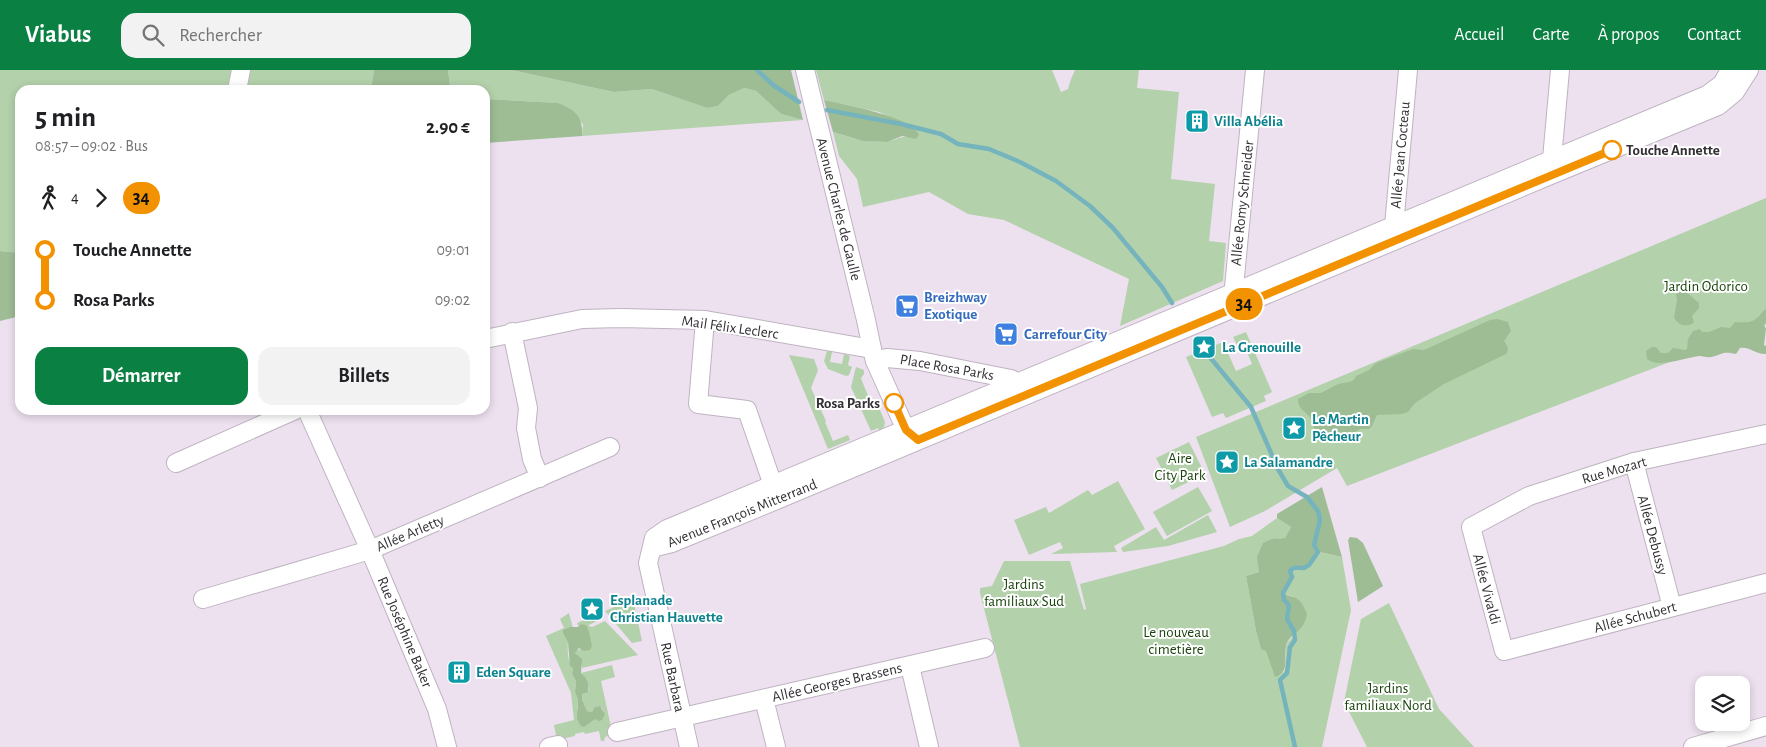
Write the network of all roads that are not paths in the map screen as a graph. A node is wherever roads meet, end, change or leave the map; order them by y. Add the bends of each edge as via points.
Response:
1 (242, 70) edge
2 (805, 70) edge
3 (1255, 70) edge
4 (1408, 70) edge
5 (1560, 70) edge
6 (1730, 70) edge
7 (1748, 70) edge
8 (238, 85) edge
9 (1555, 166) junction
10 (1397, 232) junction
11 (1239, 299) junction
12 (705, 320) junction
13 (512, 332) junction
14 (490, 338) edge
15 (873, 355) junction
16 (1025, 388) junction
17 (284, 415) edge
18 (309, 415) edge
19 (1766, 434) edge
20 (912, 435) junction
21 (610, 447) dead end
22 (1634, 462) junction
23 (176, 463) dead end
24 (540, 478) junction
25 (776, 492) junction
26 (1470, 527) joint
27 (652, 548) joint
28 (370, 550) junction
29 (1766, 583) edge
30 (203, 598) dead end
31 (1672, 607) junction
32 (985, 648) dead end
33 (1504, 651) joint
34 (910, 666) junction
35 (764, 699) junction
36 (682, 717) junction
37 (1766, 726) edge
38 (617, 732) dead end
39 (447, 747) edge
40 (689, 747) edge
41 (776, 747) edge
42 (929, 747) edge
43 (1693, 747) edge

1 - 8 street
2 - 15 street, Avenue Charles de Gaulle
3 - 11 street, Allée Romy Schneider via 1234,288
4 - 10 street, Allée Jean Cocteau
5 - 9 street
6 - 9 street, Avenue François Mitterrand via 1722,84 1708,94
7 - 9 street, Avenue François Mitterrand via 1735,92 1718,106
9 - 10 street, Avenue François Mitterrand
10 - 11 street, Avenue François Mitterrand
11 - 16 street, Avenue François Mitterrand
12 - 13 street, Mail Félix Leclerc via 582,318
12 - 15 street, Mail Félix Leclerc
12 - 25 street via 698,404 747,410
13 - 14 street, Mail Félix Leclerc
13 - 24 street via 528,408 526,428 532,459
15 - 16 street, Place Rosa Parks via 1010,379
15 - 20 street
16 - 20 street, Avenue François Mitterrand
17 - 23 street
18 - 28 street, Rue Joséphine Baker
19 - 22 street, Rue Mozart
20 - 25 street, Avenue François Mitterrand
21 - 24 street, Allée Arletty
22 - 26 street, Rue Mozart via 1529,496
22 - 31 street, Allée Debussy
24 - 28 street, Allée Arletty
25 - 27 street, Avenue François Mitterrand via 672,543
26 - 33 street, Allée Vivaldi
27 - 36 street, Rue Barbara via 649,566
28 - 30 street, Allée Arletty
28 - 39 street, Rue Joséphine Baker via 437,709
29 - 31 street, Allée Schubert
31 - 33 street, Allée Schubert
32 - 34 street, Allée Georges Brassens
34 - 35 street, Allée Georges Brassens
34 - 42 street, Allée Georges Brassens
35 - 36 street, Allée Georges Brassens
35 - 41 street, Allée Georges Brassens
36 - 38 street, Allée Georges Brassens
36 - 40 street, Rue Barbara
37 - 43 street

